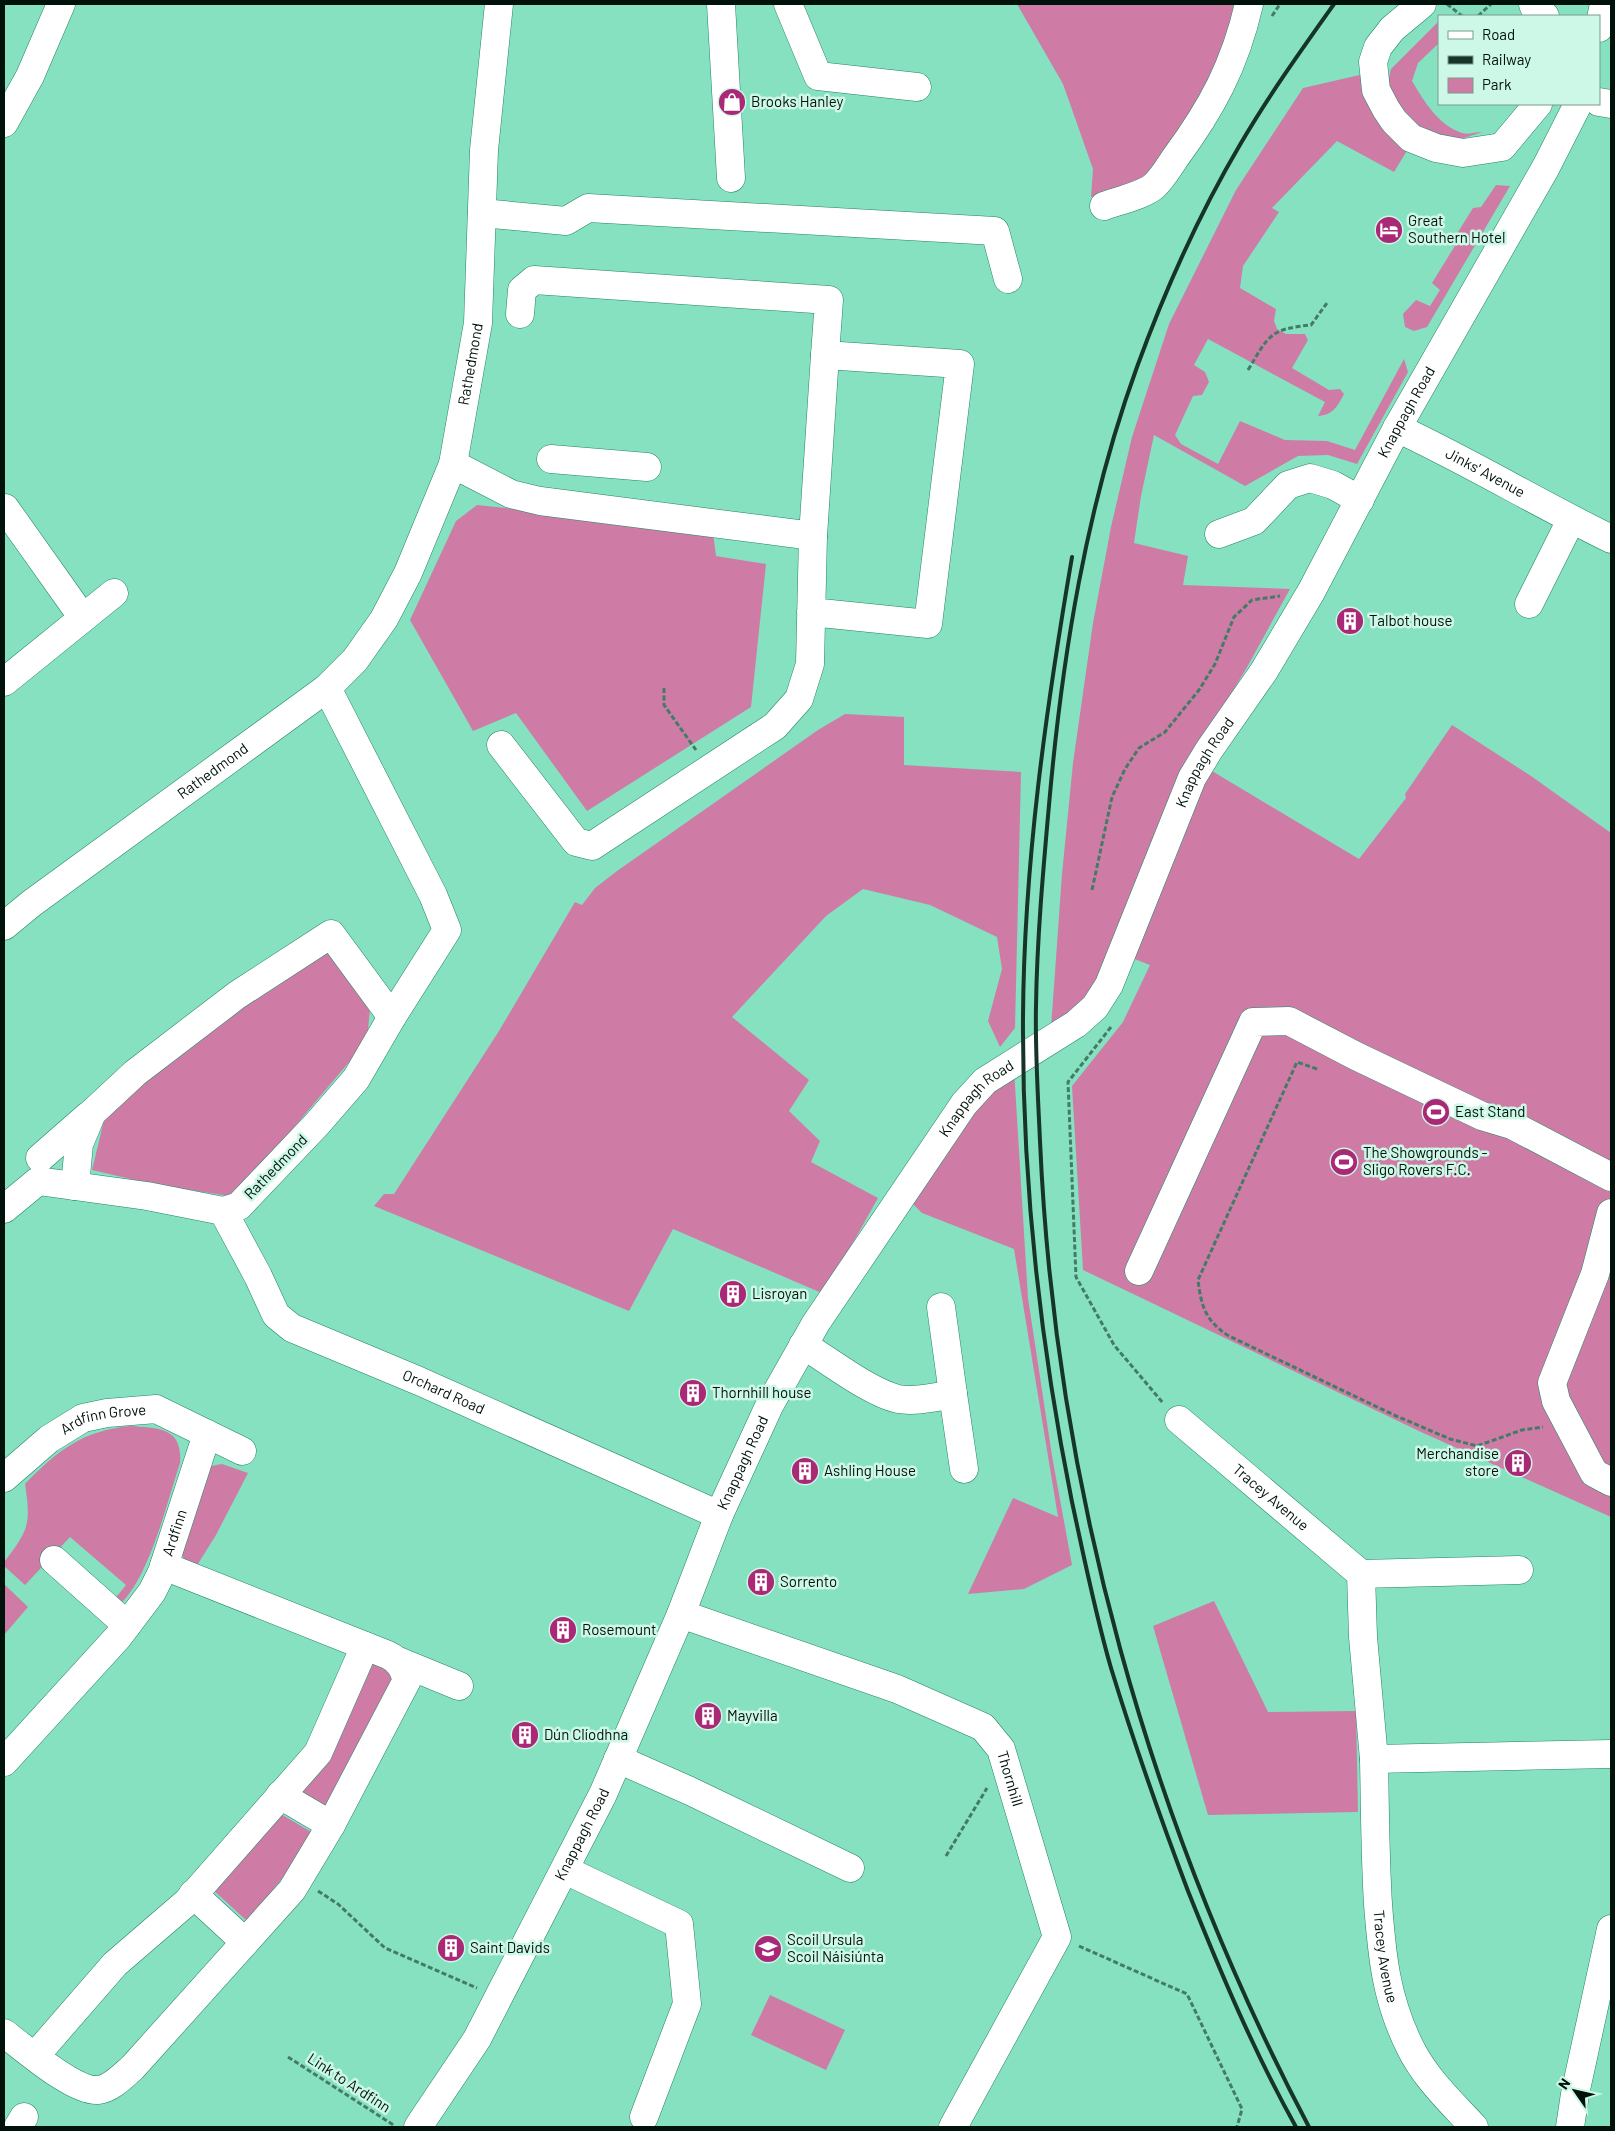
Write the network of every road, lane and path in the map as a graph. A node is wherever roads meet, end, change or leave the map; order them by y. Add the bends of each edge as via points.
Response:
1 (62, 4) edge
2 (499, 4) edge
3 (721, 4) edge
4 (788, 4) edge
5 (1249, 4) edge
6 (1422, 4) edge
7 (1447, 4) edge
8 (1491, 4) edge
9 (1533, 4) edge
10 (1604, 4) edge
11 (1461, 15) edge
12 (1479, 15) edge
13 (1544, 15) edge
14 (1600, 23) edge
15 (917, 87) dead end
16 (1537, 105) edge
17 (1577, 105) edge
18 (4, 123) edge
19 (731, 178) dead end
20 (1104, 206) dead end
21 (482, 213) junction
22 (1008, 279) dead end
23 (1326, 303) dead end
24 (520, 314) dead end
25 (825, 355) junction
26 (1248, 370) dead end
27 (1397, 428) junction
28 (550, 459) dead end
29 (453, 464) junction
30 (647, 466) dead end
31 (1360, 500) junction
32 (5, 508) edge
33 (1571, 520) junction
34 (1219, 534) dead end
35 (813, 536) junction
36 (1611, 539) edge
37 (114, 593) dead end
38 (1283, 596) dead end
39 (1529, 604) dead end
40 (811, 612) junction
41 (83, 618) junction
42 (4, 682) edge
43 (328, 688) junction
44 (664, 688) dead end
45 (501, 745) dead end
46 (709, 769) junction
47 (1092, 890) dead end
48 (4, 926) edge
49 (392, 1017) junction
50 (1317, 1070) dead end
51 (1068, 1082) dead end
52 (92, 1113) junction
53 (40, 1158) dead end
54 (1611, 1177) edge
55 (76, 1186) junction
56 (4, 1208) edge
57 (223, 1211) junction
58 (1611, 1213) edge
59 (1139, 1271) dead end
60 (941, 1307) dead end
61 (803, 1345) junction
62 (953, 1394) junction
63 (1179, 1420) joint
64 (1568, 1423) junction
65 (207, 1434) junction
66 (242, 1451) dead end
67 (964, 1469) dead end
68 (4, 1478) edge
69 (1611, 1482) edge
70 (719, 1516) junction
71 (54, 1560) dead end
72 (164, 1566) junction
73 (1519, 1570) dead end
74 (1361, 1574) junction
75 (682, 1614) junction
76 (127, 1625) junction
77 (366, 1646) junction
78 (398, 1660) junction
79 (459, 1686) dead end
80 (1611, 1754) edge
81 (618, 1759) junction
82 (1374, 1759) junction
83 (1005, 1760) junction
84 (4, 1762) edge
85 (280, 1795) junction
86 (330, 1825) junction
87 (946, 1856) dead end
88 (850, 1868) dead end
89 (565, 1870) junction
90 (297, 1881) junction
91 (193, 1894) junction
92 (1611, 1929) edge
93 (1057, 1937) junction
94 (245, 1942) junction
95 (499, 1997) junction
96 (4, 2033) edge
97 (35, 2056) junction
98 (288, 2058) dead end
99 (644, 2118) dead end
100 (397, 2127) edge
101 (418, 2127) edge
102 (953, 2127) edge
103 (1237, 2127) edge
104 (1474, 2127) edge
105 (1570, 2127) edge

1 - 18 street via 30,76
2 - 21 street, Rathedmond via 484,150
3 - 19 street
4 - 15 street via 818,76
5 - 20 street via 1241,38 1204,118 1154,187
6 - 16 street via 1392,29 1378,47 1373,62 1376,90 1394,122 1411,138 1436,148 1463,153 1502,147
7 - 11 path
8 - 12 path
9 - 13 street
10 - 14 street
17 - 27 street, Knappagh Road via 1546,167
21 - 22 street via 566,221 588,208 995,231
21 - 29 street, Rathedmond via 478,324
23 - 26 path via 1311,325 1274,333
24 - 25 street via 522,290 534,280 829,300
25 - 35 street
25 - 40 street via 960,364 928,624
27 - 31 street, Knappagh Road
27 - 33 street, Jinks' Avenue via 1458,457
28 - 30 street
29 - 35 street via 511,494 540,501
29 - 43 street, Rathedmond via 408,573 384,619 355,660
31 - 34 street via 1310,478 1288,484 1254,521
31 - 61 street, Knappagh Road via 1264,671 1192,778 1109,985 1095,1007 1076,1024 985,1081 964,1104
32 - 41 street
33 - 36 street, Jinks' Avenue
33 - 39 street
35 - 40 street
37 - 41 street
38 - 47 path via 1252,600 1234,617 1216,664 1199,690 1165,732 1139,748 1125,769 1112,797
40 - 46 street via 810,664 799,700 775,726
41 - 42 street
43 - 48 street, Rathedmond
43 - 49 street, Rathedmond via 447,930
44 - 46 path via 664,705
45 - 46 street via 576,842 592,846
49 - 52 street via 331,934 237,995 135,1073
49 - 57 street, Rathedmond via 356,1079 317,1124 239,1206
50 - 64 path via 1297,1062 1198,1280 1201,1304 1216,1328 1450,1439 1476,1446 1522,1430
51 - 63 path via 1076,1277 1114,1345
52 - 53 street
52 - 55 street via 79,1144
54 - 59 street via 1512,1125 1474,1113 1289,1021 1253,1022
55 - 56 street via 38,1181
55 - 57 street
57 - 70 street, Orchard Road via 276,1315 292,1328 428,1384
58 - 64 street via 1595,1274 1552,1383 1556,1401
60 - 62 street
61 - 62 street via 870,1387 899,1399
61 - 70 street, Knappagh Road via 770,1404
62 - 67 street
63 - 74 street, Tracey Avenue
64 - 69 street via 1594,1473
65 - 66 street, Ardfinn Grove
65 - 68 street, Ardfinn Grove via 156,1409 83,1418 49,1439
65 - 72 street, Ardfinn
70 - 75 street, Knappagh Road
71 - 76 street
72 - 76 street, Ardfinn via 152,1592
72 - 77 street
73 - 74 street
74 - 82 street, Tracey Avenue
75 - 81 street, Knappagh Road
75 - 83 street, Thornhill via 897,1690 983,1727 1002,1749
76 - 84 street, Ardfinn
77 - 78 street
77 - 85 street via 318,1753
78 - 79 street
78 - 86 street via 407,1680 403,1690
80 - 82 street
81 - 88 street
81 - 89 street, Knappagh Road
82 - 104 street, Tracey Avenue via 1375,1856 1383,1963 1392,2003 1410,2048 1434,2084
83 - 87 path
83 - 93 street, Thornhill
85 - 86 street
85 - 91 street
86 - 90 street
89 - 95 street, Knappagh Road
89 - 99 street via 679,1924 687,2004
90 - 94 street
90 - 95 path via 338,1904 385,1948
91 - 94 street
91 - 97 street via 115,1964
92 - 105 street
93 - 102 street
93 - 103 path via 1187,1994 1242,2109
94 - 97 street via 175,2023 118,2081 100,2090 79,2087
95 - 101 street, Knappagh Road via 477,2039
96 - 97 street
98 - 100 path, Link to Ardfinn

